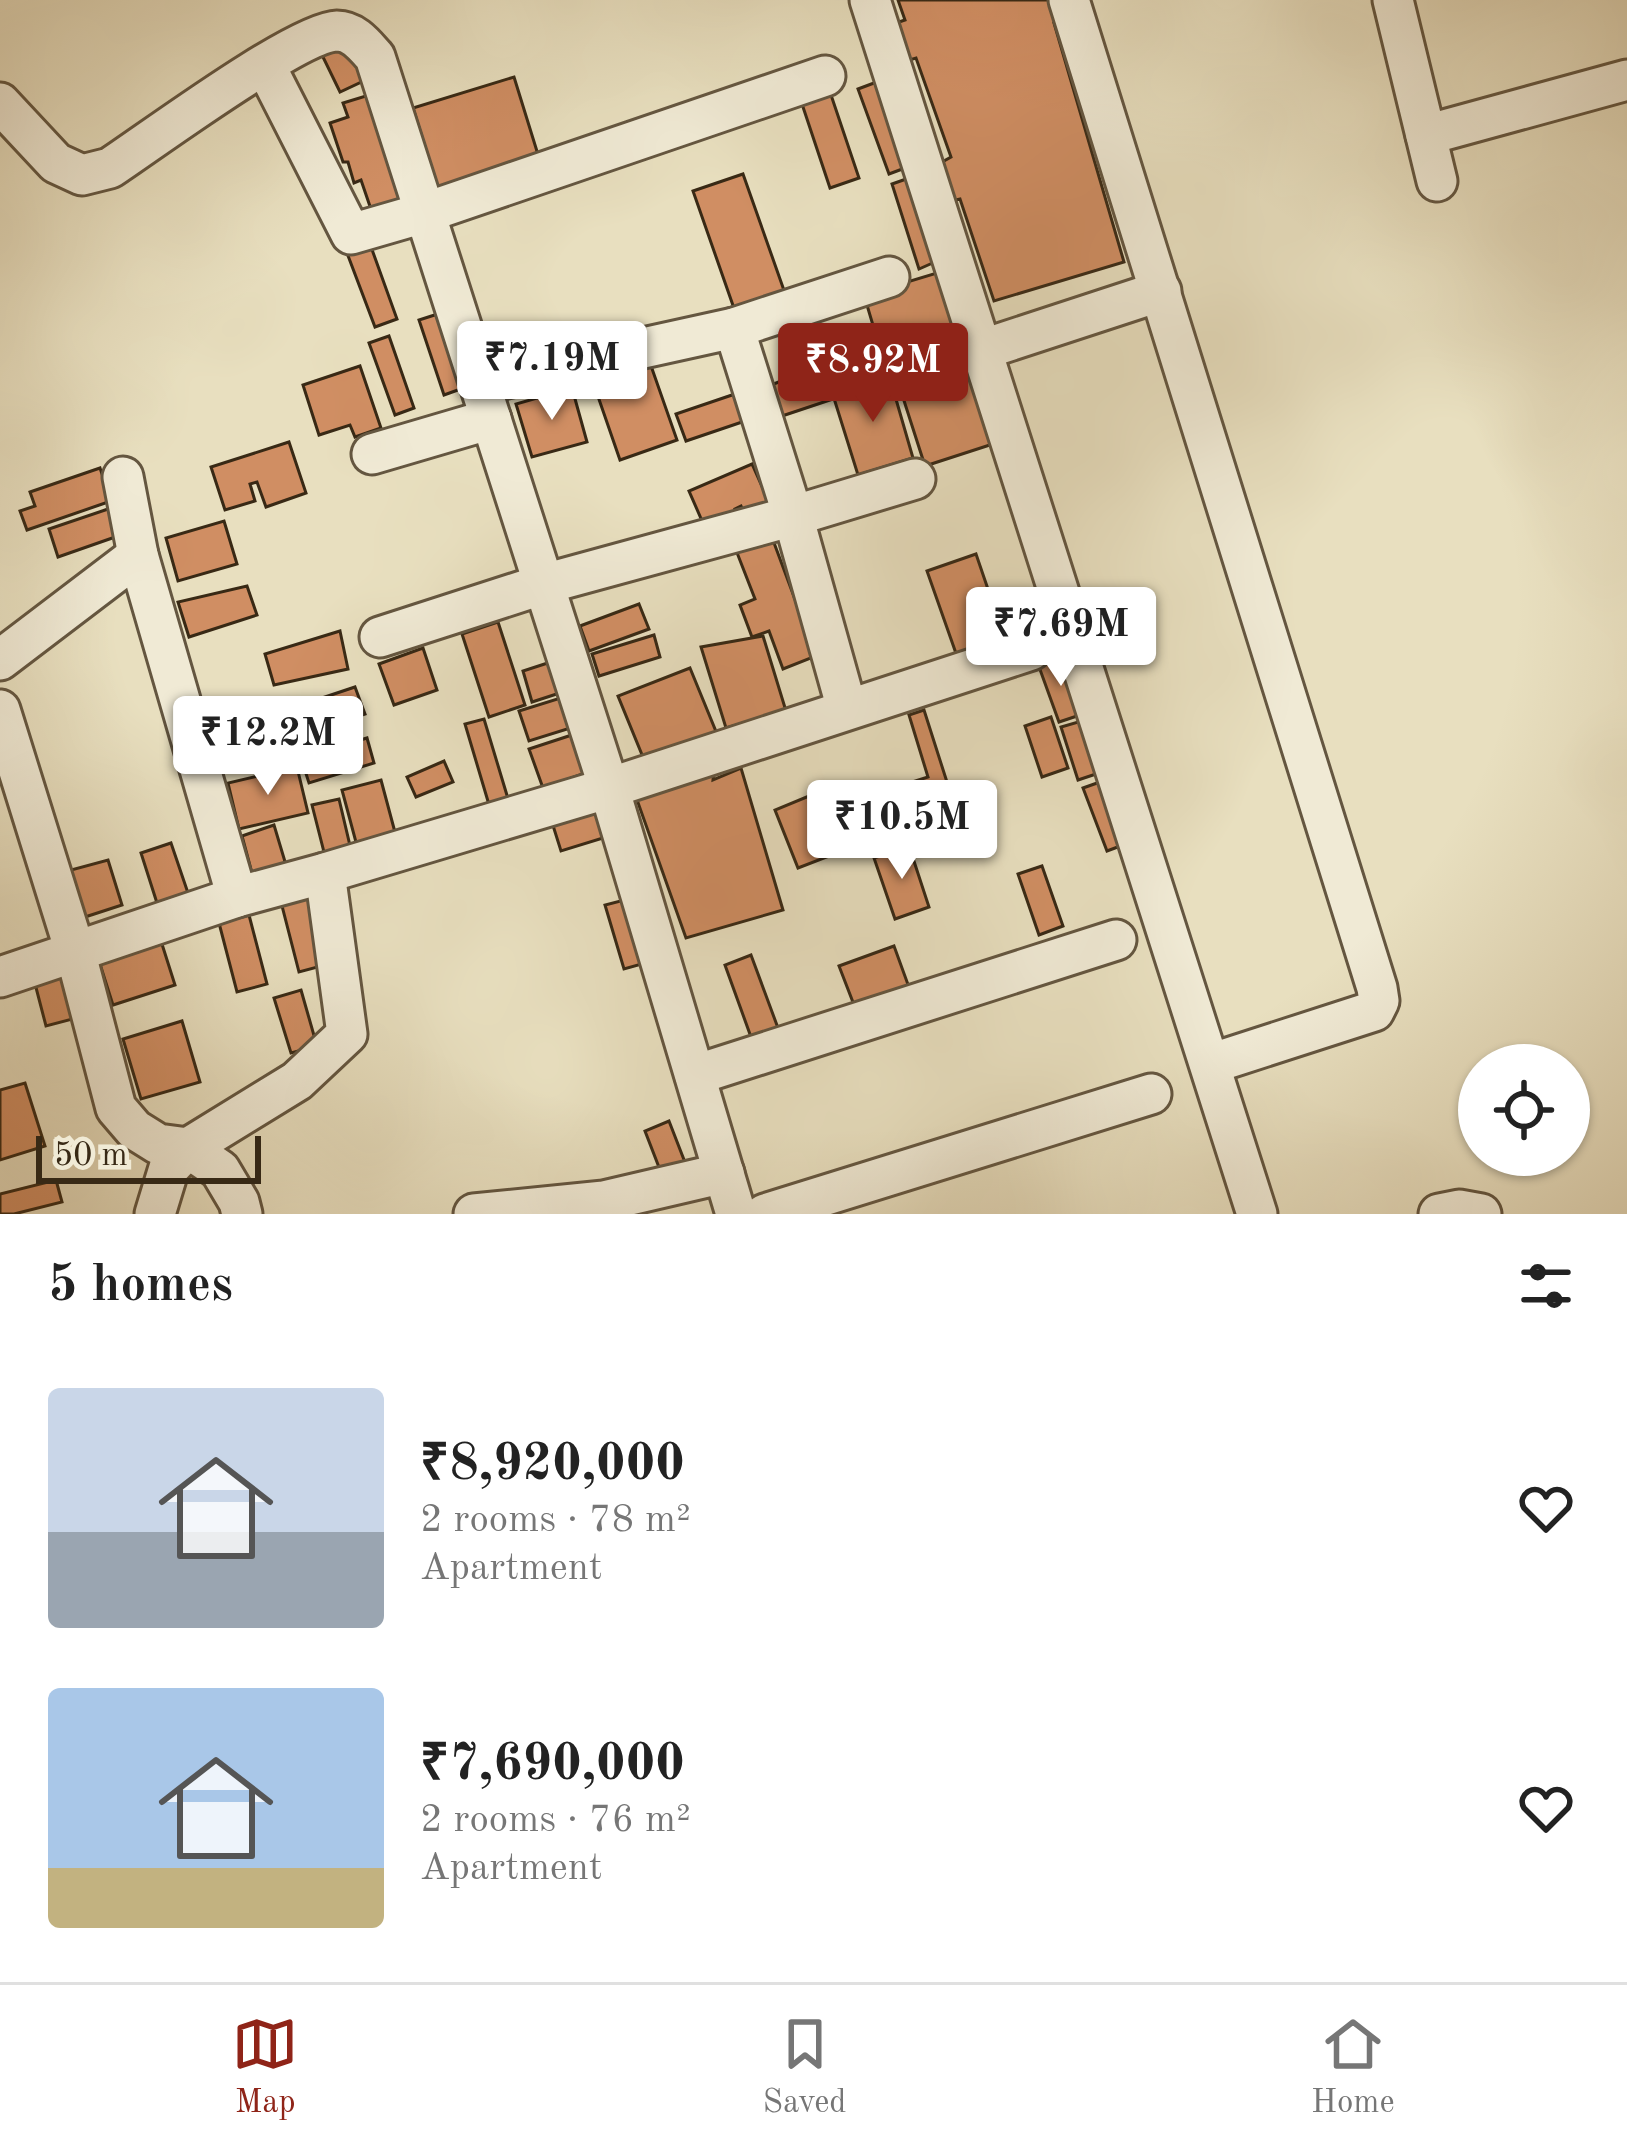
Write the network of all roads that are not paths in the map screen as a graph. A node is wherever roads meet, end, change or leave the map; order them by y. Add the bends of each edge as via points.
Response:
1 (869, 0) edge
2 (1069, 0) edge
3 (1393, 0) edge
4 (265, 64) junction
5 (825, 76) dead end
6 (1627, 80) edge
7 (0, 103) edge
8 (1426, 135) junction
9 (1437, 181) dead end
10 (427, 212) junction
11 (889, 277) dead end
12 (1161, 291) junction
13 (734, 328) junction
14 (981, 350) junction
15 (486, 402) junction
16 (372, 454) dead end
17 (123, 477) dead end
18 (915, 479) dead end
19 (793, 516) junction
20 (138, 556) junction
21 (544, 584) junction
22 (380, 638) dead end
23 (1031, 650) dead end
24 (0, 660) edge
25 (847, 709) junction
26 (0, 710) edge
27 (609, 788) junction
28 (325, 873) junction
29 (236, 897) junction
30 (1116, 940) dead end
31 (75, 951) junction
32 (0, 977) edge
33 (1210, 1064) junction
34 (694, 1075) junction
35 (1151, 1094) dead end
36 (188, 1148) junction
37 (724, 1173) junction
38 (155, 1214) edge
39 (242, 1214) edge
40 (474, 1214) edge
41 (736, 1214) edge
42 (765, 1214) edge
43 (1257, 1214) edge
44 (1438, 1214) edge
45 (1481, 1214) edge

1 - 14 street
2 - 12 street
3 - 8 street
4 - 7 street via 110,168 82,175 56,163
4 - 10 street via 352,234
4 - 10 street via 316,37 340,31 358,38 375,57
5 - 10 street
6 - 8 street
8 - 9 street
10 - 15 street
11 - 13 street
12 - 14 street
12 - 33 street via 1378,1001 1374,1011
13 - 15 street
13 - 19 street
14 - 33 street
15 - 16 street
15 - 21 street
17 - 20 street
18 - 19 street
19 - 21 street
19 - 25 street
20 - 24 street
20 - 29 street
21 - 22 street
21 - 27 street
23 - 25 street
25 - 27 street
26 - 31 street
27 - 28 street
27 - 34 street
28 - 29 street
28 - 36 street via 347,1034 298,1081
29 - 31 street
30 - 34 street
31 - 32 street
31 - 36 street via 116,1108 158,1144
33 - 43 street
34 - 37 street
35 - 42 street
36 - 38 street via 169,1168
36 - 39 street via 220,1170
37 - 40 street via 604,1201
37 - 41 street
44 - 45 street

